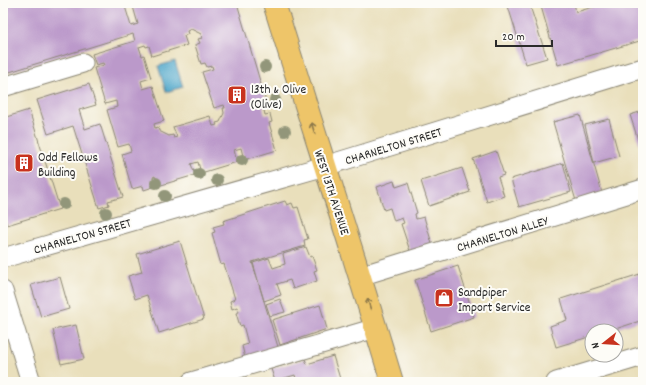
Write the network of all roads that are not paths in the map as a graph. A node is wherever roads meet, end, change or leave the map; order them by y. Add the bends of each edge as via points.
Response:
1 (274, 3) edge
2 (83, 63) dead end
3 (643, 68) edge
4 (3, 87) edge
5 (325, 166) junction
6 (643, 189) edge
7 (3, 258) edge
8 (360, 276) junction
9 (3, 291) edge
10 (376, 328) junction
11 (643, 356) edge
12 (31, 382) edge
13 (191, 382) edge
14 (392, 382) edge
15 (556, 382) edge

5 -> 1 main road, WEST 13TH AVENUE
2 - 4 street
3 - 5 street, CHARNELTON STREET
5 - 7 street, CHARNELTON STREET
5 - 8 main road, WEST 13TH AVENUE
6 - 8 street, CHARNELTON ALLEY
10 -> 8 main road, WEST 13TH AVENUE
9 - 12 street
10 - 13 street
10 - 14 main road, WEST 13TH AVENUE
11 - 15 street

